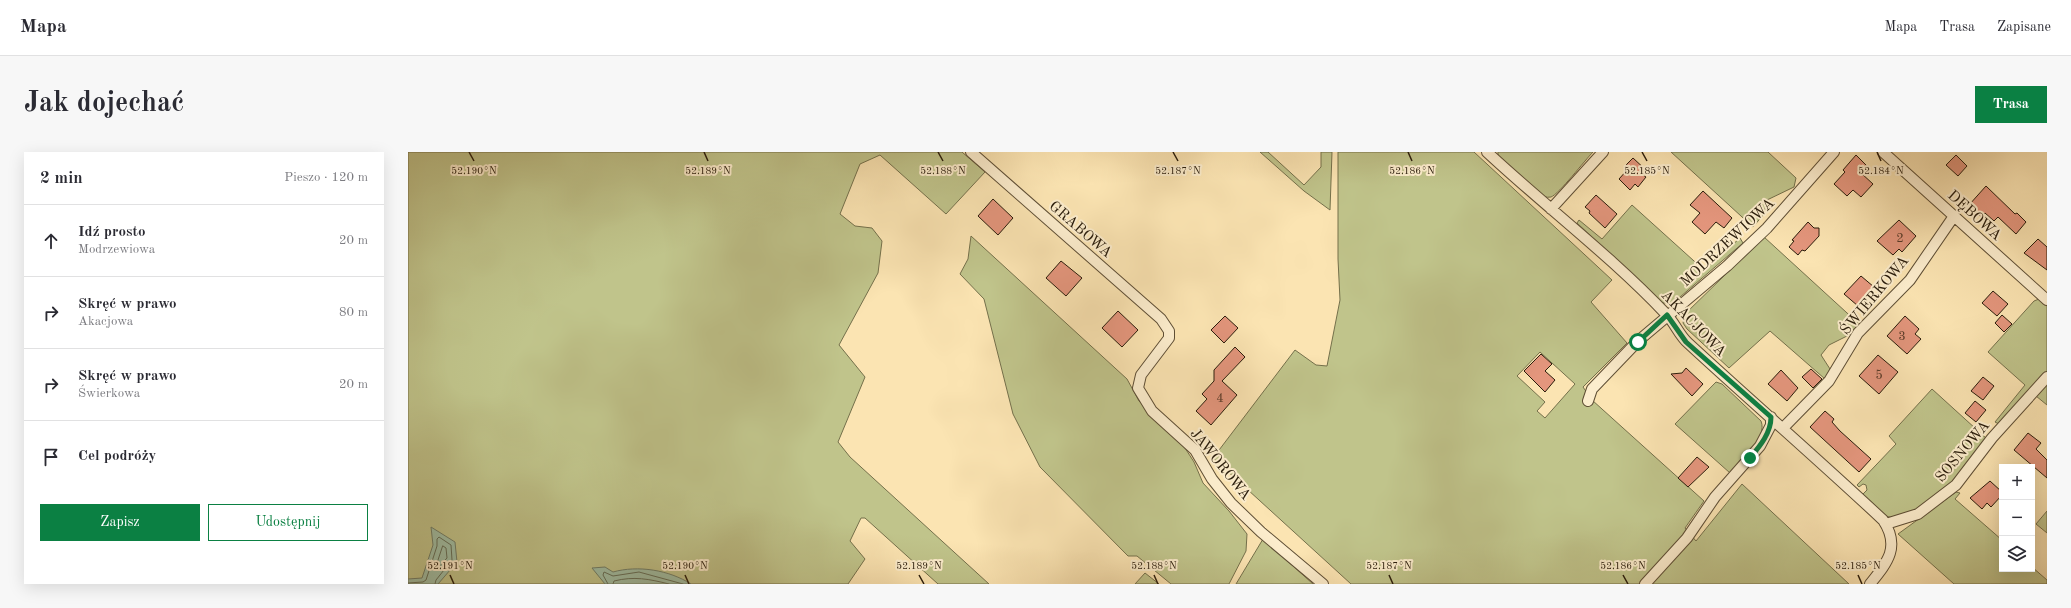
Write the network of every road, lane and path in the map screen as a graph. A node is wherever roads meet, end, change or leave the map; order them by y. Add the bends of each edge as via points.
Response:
1 (971, 152) edge
2 (1487, 152) edge
3 (1603, 152) edge
4 (1834, 152) edge
5 (1883, 152) edge
6 (1551, 209) junction
7 (1954, 216) junction
8 (2047, 300) edge
9 (1667, 315) junction
10 (2047, 377) edge
11 (1138, 388) joint
12 (1588, 401) dead end
13 (1771, 417) junction
14 (1783, 428) junction
15 (1886, 524) junction
16 (1323, 584) edge
17 (1645, 584) edge
18 (1870, 584) edge

1 - 11 street, GRABOWA via 1161,319 1169,330 1169,338 1140,375
2 - 6 street, AKACJOWA
3 - 6 street
4 - 9 street, MODRZEWIOWA via 1767,228 1727,266
5 - 7 street, DĘBOWA
6 - 9 street, AKACJOWA
7 - 8 street, DĘBOWA
7 - 14 street, ŚWIERKOWA via 1910,280 1858,333 1829,381
9 - 12 street, MODRZEWIOWA via 1592,389
9 - 13 street, AKACJOWA via 1686,342
10 - 15 street, SOSNOWA via 1992,438 1956,485 1918,514
11 - 16 street, JAWOROWA via 1152,411 1195,450 1212,479 1231,503
13 - 14 street, AKACJOWA
13 - 17 street via 1771,425 1760,446 1716,497 1687,538
14 - 15 street, AKACJOWA
15 - 18 street, AKACJOWA via 1892,547 1885,566

